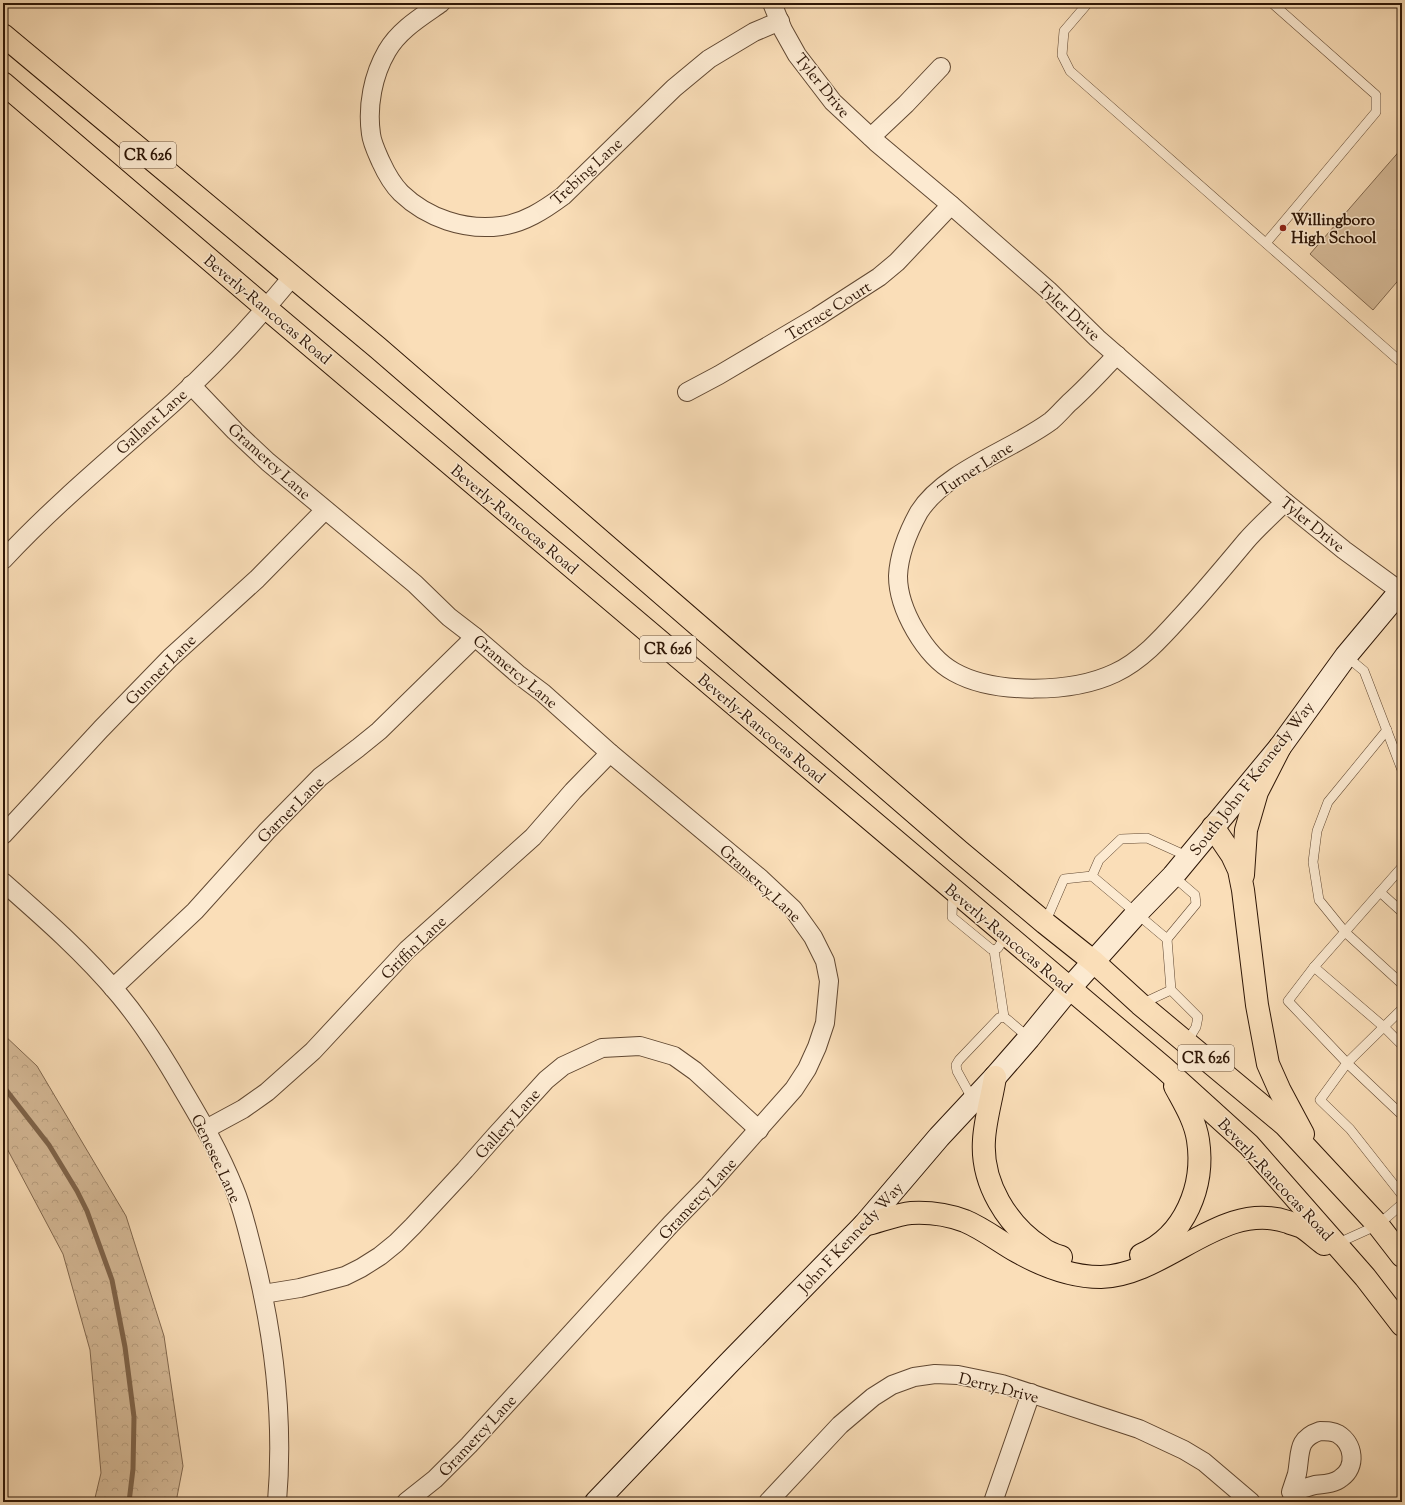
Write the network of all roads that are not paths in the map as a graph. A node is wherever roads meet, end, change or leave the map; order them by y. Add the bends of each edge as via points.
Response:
1 (441, 3) edge
2 (772, 3) edge
3 (1088, 3) edge
4 (1272, 3) edge
5 (780, 22) junction
6 (3, 35) edge
7 (941, 66) dead end
8 (3, 83) edge
9 (871, 137) junction
10 (951, 205) junction
11 (1266, 243) junction
12 (293, 276) junction
13 (266, 308) junction
14 (1117, 355) junction
15 (1402, 363) edge
16 (191, 386) junction
17 (687, 392) dead end
18 (1285, 502) junction
19 (325, 510) junction
20 (3, 560) edge
21 (1401, 590) edge
22 (475, 637) junction
23 (1346, 656) junction
24 (1387, 730) junction
25 (1280, 747) junction
26 (610, 753) junction
27 (1402, 770) edge
28 (1214, 827) junction
29 (3, 835) edge
30 (1189, 858) junction
31 (1402, 867) edge
32 (1092, 876) junction
33 (1173, 876) junction
34 (3, 882) edge
35 (1243, 890) junction
36 (1380, 892) junction
37 (1402, 912) edge
38 (1137, 913) junction
39 (1045, 923) junction
40 (1345, 932) junction
41 (1167, 939) junction
42 (1000, 943) junction
43 (1094, 962) junction
44 (1314, 967) junction
45 (1402, 984) edge
46 (112, 988) junction
47 (1069, 989) junction
48 (1171, 990) junction
49 (1140, 1004) junction
50 (1402, 1009) edge
51 (1004, 1017) junction
52 (1384, 1027) junction
53 (1029, 1038) junction
54 (1187, 1042) junction
55 (1402, 1045) edge
56 (1347, 1063) junction
57 (1164, 1068) junction
58 (995, 1077) junction
59 (973, 1100) junction
60 (1402, 1115) edge
61 (206, 1129) junction
62 (759, 1130) junction
63 (1316, 1158) junction
64 (1402, 1195) edge
65 (1402, 1204) edge
66 (1378, 1224) junction
67 (864, 1225) junction
68 (1336, 1244) junction
69 (1402, 1256) edge
70 (1365, 1277) junction
71 (263, 1294) junction
72 (1402, 1324) edge
73 (1031, 1393) junction
74 (605, 1499) edge
75 (277, 1502) edge
76 (406, 1502) edge
77 (768, 1502) edge
78 (993, 1502) edge
79 (1251, 1502) edge

1 - 5 street, Trebing Lane via 401,33 387,51 372,91 371,134 383,167 400,192 436,217 480,227 502,226 524,220 544,210 563,196 674,88 709,59 754,32
2 - 5 street, Tyler Drive
3 - 11 lane via 1064,31 1062,55 1070,71
4 - 11 lane via 1376,95 1376,112
5 - 9 street, Tyler Drive via 797,55 814,79 833,102
6 - 12 main road, CR 626
7 - 9 street
8 - 13 main road, Beverly-Rancocas Road / CR 626
9 - 10 street, Tyler Drive
10 - 14 street, Tyler Drive
10 - 17 street, Terrace Court via 897,262 873,282 824,314
11 - 15 lane
12 - 13 street, Gallant Lane
12 - 39 main road, CR 626
13 - 16 street, Gallant Lane
13 - 42 main road, Beverly-Rancocas Road / CR 626 via 954,891
14 - 18 street, Tyler Drive
14 - 18 street, Turner Lane via 1051,421 950,481 933,495 920,512 902,546 898,577 902,599 910,620 921,640 935,657 953,672 997,687 1044,688 1093,681 1116,673 1138,659 1156,642 1249,538
16 - 19 street, Gramercy Lane via 250,446
16 - 20 street, Gallant Lane via 38,524
18 - 21 street, Tyler Drive via 1344,550
19 - 22 street, Gramercy Lane
19 - 29 street, Gunner Lane via 257,578 170,658
21 - 23 street, South John F Kennedy Way
22 - 26 street, Gramercy Lane
22 - 46 street, Garner Lane via 379,731 320,777 195,911
23 - 24 lane via 1364,671
23 - 25 street, South John F Kennedy Way
24 - 27 lane
24 - 40 lane via 1328,802 1317,831 1313,862 1319,900
25 - 28 street, South John F Kennedy Way
25 - 35 main road via 1257,792 1246,830
26 - 61 street, Griffin Lane via 533,837 407,950 313,1051 267,1092 243,1109
26 - 62 street, Gramercy Lane via 793,909 813,937 824,961 829,981 825,1023 817,1047 794,1089
28 - 30 street, South John F Kennedy Way
28 - 35 main road via 1239,870
30 - 32 lane via 1147,838 1121,839 1099,860
30 - 33 street, South John F Kennedy Way
31 - 36 lane
32 - 38 lane
32 - 39 lane via 1064,879
33 - 38 street, South John F Kennedy Way
33 - 41 lane via 1195,895 1196,904
34 - 46 street, Genesee Lane via 59,932
35 - 63 main road via 1257,1005 1268,1064
36 - 37 lane
36 - 40 lane
38 - 41 lane
38 - 43 street, South John F Kennedy Way
39 - 43 main road, CR 626
40 - 44 lane
40 - 45 lane
41 - 48 lane
42 - 47 main road, Beverly-Rancocas Road / CR 626
42 - 51 lane
43 - 47 street, John F Kennedy Way
43 - 49 main road, CR 626
44 - 52 lane
44 - 56 lane via 1288,1002
46 - 61 street, Genesee Lane via 154,1040
47 - 53 street, John F Kennedy Way
47 - 57 main road, Beverly-Rancocas Road / CR 626
48 - 49 lane
48 - 54 lane via 1198,1017 1196,1027
49 - 54 main road, CR 626
50 - 52 lane
51 - 53 lane
51 - 59 lane via 999,1018 956,1066
52 - 55 lane
52 - 56 lane
53 - 58 street, John F Kennedy Way
54 - 63 main road, CR 626 via 1285,1125
56 - 60 lane
56 - 64 lane via 1320,1100 1350,1129
57 - 58 main road via 1190,1113 1198,1139 1200,1162 1197,1187 1188,1210 1174,1232 1153,1250 1127,1261 1099,1265 1070,1261 1042,1249 1019,1231 1001,1208 990,1181 984,1152
57 - 68 main road, Beverly-Rancocas Road / CR 626 via 1248,1145
58 - 59 street, John F Kennedy Way
59 - 67 street, John F Kennedy Way
61 - 71 street, Genesee Lane via 234,1188
62 - 71 street, Gallery Lane via 695,1070 674,1056 640,1046 602,1048 563,1066 546,1080 413,1226 380,1256 345,1276 300,1288
62 - 76 street, Gramercy Lane via 469,1445 435,1479
63 - 66 main road, CR 626
65 - 66 lane
66 - 68 lane
66 - 69 main road, CR 626
67 - 70 main road via 910,1213 938,1214 965,1221 1044,1264 1072,1274 1101,1277 1132,1272 1162,1259 1220,1227 1249,1218 1276,1218 1302,1227
67 - 74 street, John F Kennedy Way via 717,1375
68 - 70 main road, Beverly-Rancocas Road / CR 626
70 - 72 main road, Beverly-Rancocas Road / CR 626
71 - 75 street, Genesee Lane via 278,1403
73 - 77 street, Derry Drive via 958,1375 935,1374 914,1377 892,1385 873,1397 840,1426
73 - 78 street
73 - 79 street, Derry Drive via 1139,1429 1173,1445 1204,1462

